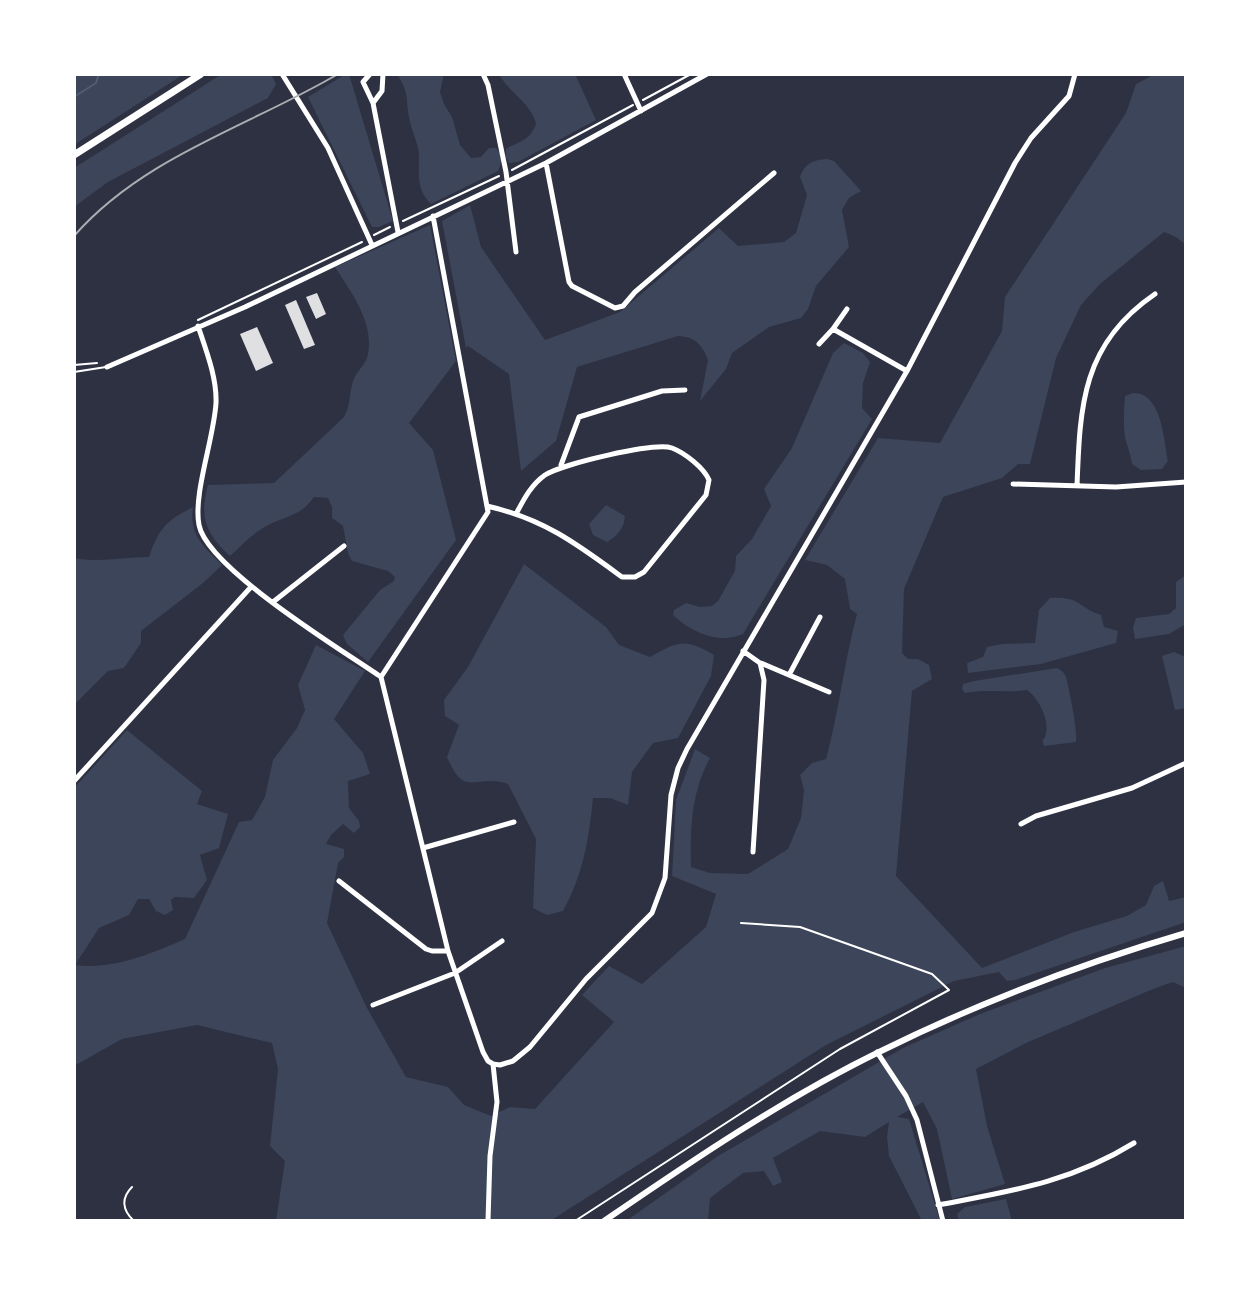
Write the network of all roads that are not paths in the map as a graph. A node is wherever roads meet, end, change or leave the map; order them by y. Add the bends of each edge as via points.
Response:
1 (201, 74) edge
2 (282, 74) edge
3 (370, 74) edge
4 (383, 74) edge
5 (483, 74) edge
6 (624, 74) edge
7 (707, 74) edge
8 (1075, 74) edge
9 (373, 103) junction
10 (641, 111) junction
11 (74, 155) edge
12 (546, 163) junction
13 (774, 173) dead end
14 (507, 182) junction
15 (433, 216) junction
16 (398, 232) junction
17 (372, 245) junction
18 (516, 252) dead end
19 (1155, 294) dead end
20 (847, 309) dead end
21 (198, 326) junction
22 (833, 329) junction
23 (819, 344) dead end
24 (106, 364) joint
25 (907, 371) junction
26 (74, 372) edge
27 (685, 390) dead end
28 (561, 466) junction
29 (1186, 482) edge
30 (1013, 484) dead end
31 (1077, 486) junction
32 (487, 506) junction
33 (516, 514) junction
34 (344, 546) dead end
35 (251, 587) junction
36 (273, 602) junction
37 (820, 617) dead end
38 (743, 651) junction
39 (760, 663) junction
40 (789, 675) junction
41 (381, 677) junction
42 (829, 692) dead end
43 (1186, 763) edge
44 (74, 781) edge
45 (514, 822) dead end
46 (1021, 824) dead end
47 (423, 848) junction
48 (753, 852) dead end
49 (339, 881) dead end
50 (1186, 933) edge
51 (502, 941) dead end
52 (448, 951) junction
53 (455, 973) junction
54 (373, 1005) dead end
55 (877, 1052) junction
56 (493, 1064) junction
57 (1134, 1143) dead end
58 (132, 1187) dead end
59 (938, 1205) junction
60 (134, 1221) edge
61 (488, 1221) edge
62 (604, 1221) edge
63 (943, 1221) edge

1 - 11 main road
2 - 17 street via 328,148
3 - 9 street via 363,82
4 - 9 street via 382,91
5 - 14 street
6 - 10 street
7 - 10 street
8 - 25 street via 1069,96 1015,163
9 - 16 street
10 - 12 street
12 - 13 street via 569,282 615,308
12 - 14 street
14 - 15 street
14 - 18 street
15 - 16 street
15 - 32 street
16 - 17 street
17 - 21 street
19 - 31 street via 1118,326 1092,371 1080,416
20 - 22 street
21 - 24 street
21 - 35 street via 216,402 199,526 210,547
22 - 23 street
22 - 25 street
24 - 26 lane
25 - 38 street
27 - 28 street via 662,391 579,417
28 - 33 street via 531,487
28 - 33 street via 670,447 704,471 709,488 644,572 631,578 622,577 559,532
29 - 31 street
30 - 31 street
32 - 33 street
32 - 41 street via 486,517
34 - 36 street
35 - 36 street
35 - 44 street
36 - 41 street
37 - 40 street
38 - 39 street
38 - 56 street via 678,768 669,806 665,878 652,913 586,979 530,1047 513,1061
39 - 40 street
39 - 48 street via 764,690
40 - 42 street
41 - 47 street
43 - 46 street via 1132,788
45 - 47 street
47 - 52 street
49 - 52 street via 426,949
50 - 55 street via 1029,985
51 - 53 street
52 - 53 street
53 - 54 street
53 - 56 street via 483,1052
55 - 59 street via 917,1120
55 - 62 street via 699,1156
56 - 61 street via 497,1102
57 - 59 street via 1058,1180
58 - 60 lane via 124,1203
59 - 63 street

